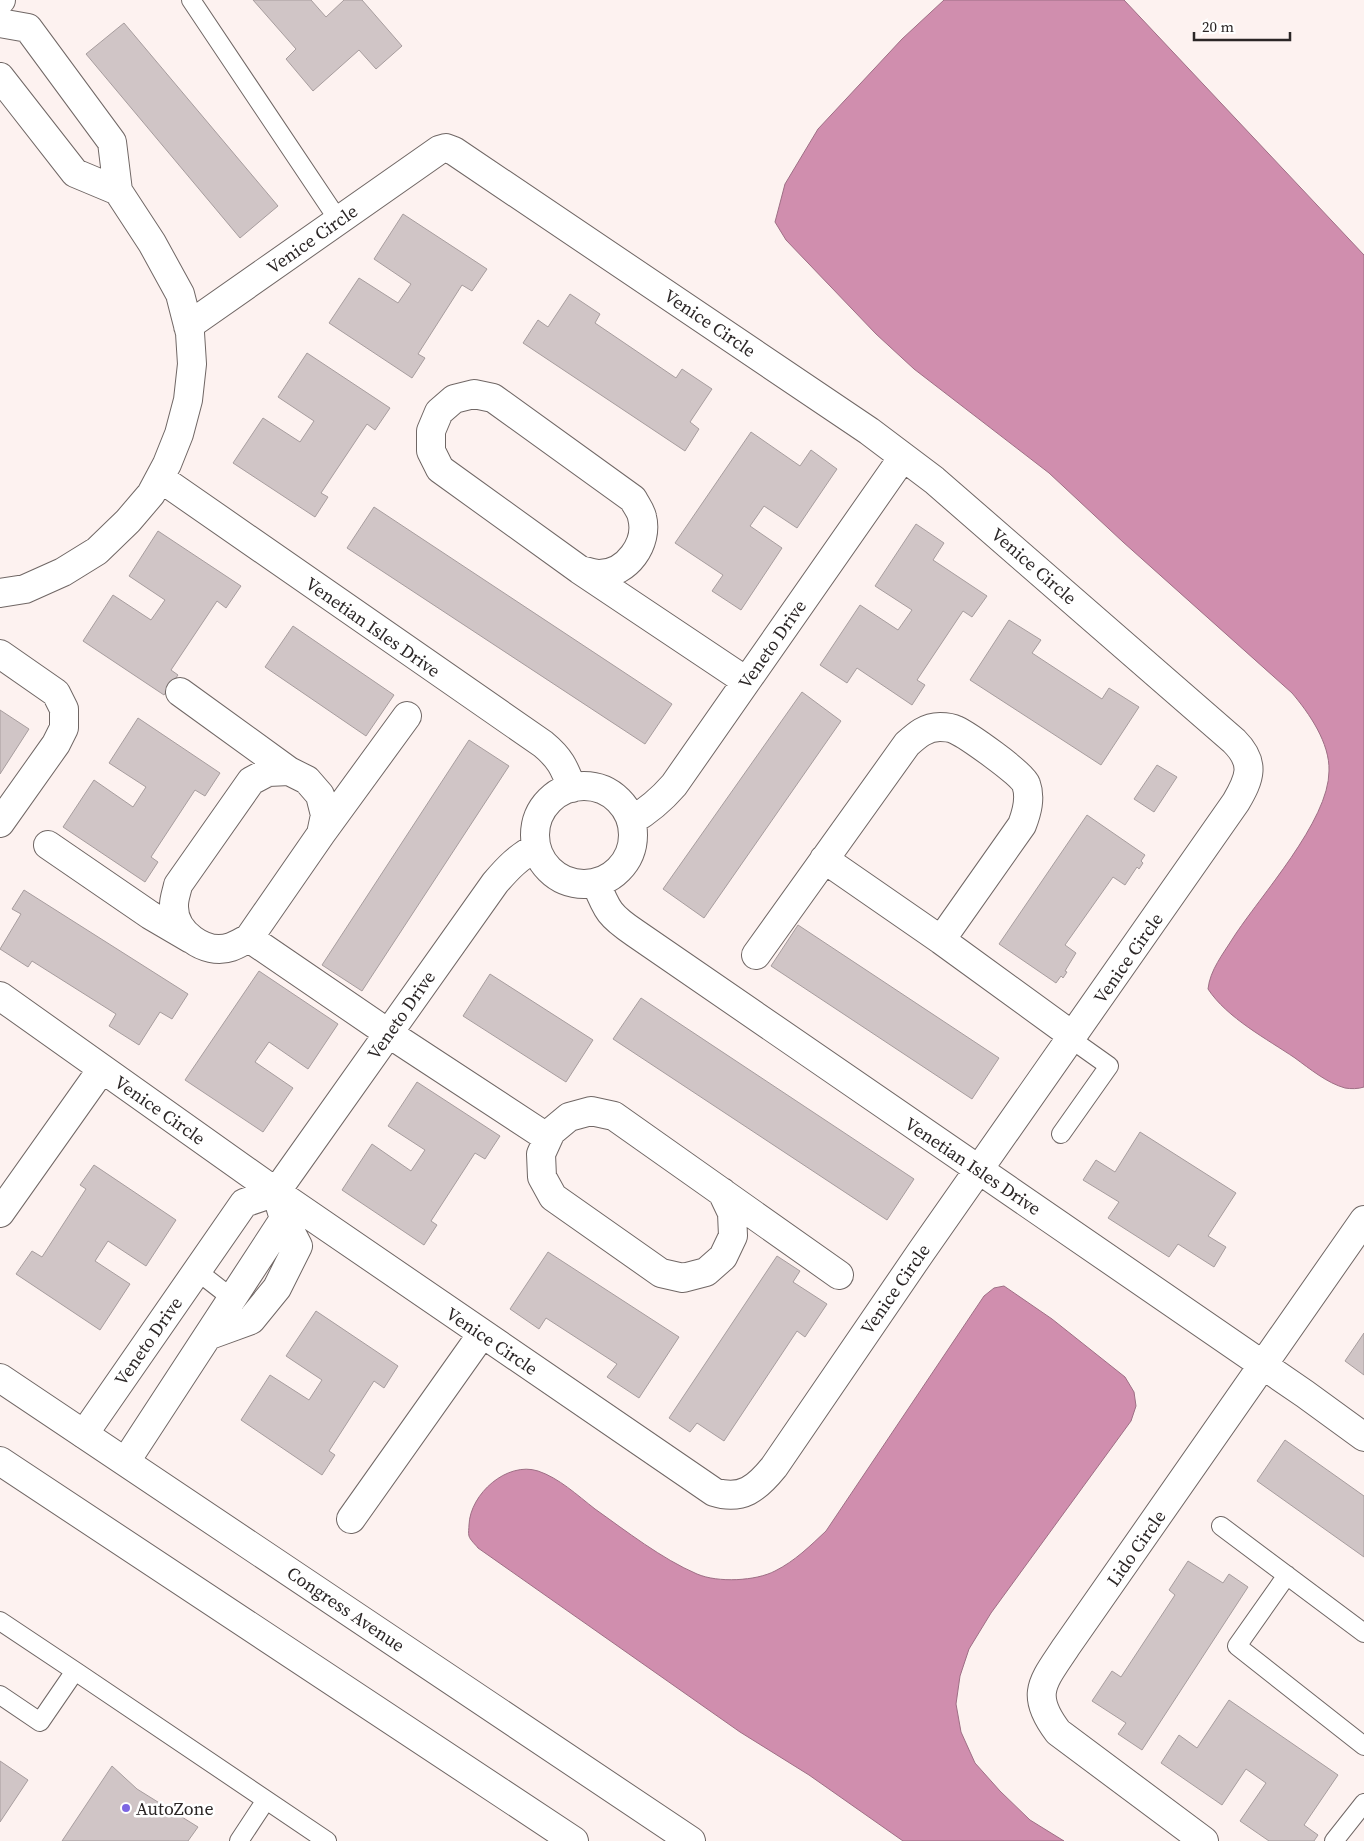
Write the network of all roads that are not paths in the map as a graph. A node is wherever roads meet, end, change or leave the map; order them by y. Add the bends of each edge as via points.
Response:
1 (191, 0) edge
2 (0, 23) edge
3 (0, 77) edge
4 (118, 191) junction
5 (338, 221) junction
6 (188, 326) junction
7 (903, 457) junction
8 (160, 478) junction
9 (580, 570) junction
10 (0, 592) edge
11 (0, 654) edge
12 (746, 681) junction
13 (180, 692) dead end
14 (407, 716) dead end
15 (289, 771) junction
16 (572, 788) junction
17 (631, 821) junction
18 (0, 823) edge
19 (321, 834) junction
20 (48, 845) dead end
21 (536, 848) junction
22 (824, 859) junction
23 (596, 883) junction
24 (249, 938) junction
25 (192, 940) junction
26 (941, 940) junction
27 (756, 955) dead end
28 (0, 996) edge
29 (388, 1033) junction
30 (1072, 1038) junction
31 (102, 1069) junction
32 (1061, 1134) dead end
33 (548, 1138) junction
34 (979, 1170) junction
35 (276, 1192) junction
36 (722, 1192) junction
37 (0, 1213) edge
38 (284, 1220) junction
39 (1364, 1220) edge
40 (196, 1271) junction
41 (838, 1275) dead end
42 (233, 1299) junction
43 (210, 1334) junction
44 (482, 1334) junction
45 (1263, 1365) junction
46 (0, 1378) edge
47 (84, 1434) junction
48 (1364, 1437) edge
49 (0, 1460) edge
50 (126, 1462) junction
51 (351, 1519) dead end
52 (1221, 1526) dead end
53 (1287, 1575) junction
54 (0, 1621) edge
55 (1364, 1633) edge
56 (75, 1671) junction
57 (0, 1695) edge
58 (1364, 1746) edge
59 (266, 1800) junction
60 (1364, 1803) edge
61 (239, 1841) edge
62 (327, 1841) edge
63 (574, 1841) edge
64 (691, 1841) edge
65 (1204, 1841) edge
66 (1334, 1841) edge

1 - 5 lane
2 - 4 street via 28,28 112,142
3 - 4 street via 76,173
4 - 6 street via 180,294
5 - 6 street, Venice Circle
5 - 7 street, Venice Circle via 438,150 454,151 705,319
6 - 8 street via 192,364 188,400 179,434
7 - 12 street, Veneto Drive
7 - 30 street, Venice Circle via 1234,741 1244,750 1249,763 1247,780 1236,802
8 - 10 street via 128,521 97,551 33,586
8 - 16 street, Venetian Isles Drive via 543,744 564,765
9 - 9 street via 440,469 431,451 430,431 439,412 454,400 474,394 493,398 633,499 642,517 643,537 635,556 619,569 600,574
9 - 12 street
11 - 18 street via 56,693 64,708 64,728 56,744
12 - 17 street, Veneto Drive via 674,785 660,801
13 - 15 street
14 - 19 street
15 - 19 street via 307,780 320,795 325,815
15 - 25 street via 268,772 251,782 178,885 174,905 176,915
16 - 17 street via 585,786 606,791 623,805
16 - 21 street via 546,804 536,824
17 - 23 street via 632,847 622,867
19 - 24 street
20 - 25 street
21 - 23 street via 545,865 562,879 583,885
21 - 29 street, Veneto Drive via 526,852 495,883
22 - 26 street
22 - 26 street via 907,744 922,730 940,727 955,730 1016,771 1026,782 1029,795 1022,825
22 - 27 street
23 - 34 street, Venetian Isles Drive via 614,919
24 - 25 street via 230,948 211,948
24 - 29 street
26 - 30 street
28 - 31 street, Venice Circle
29 - 33 street
29 - 35 street, Veneto Drive
30 - 32 lane via 1109,1066
30 - 34 street, Venice Circle
31 - 35 street, Venice Circle
31 - 37 street
33 - 36 street via 569,1117 591,1111 614,1116
33 - 36 street via 541,1154 542,1177 552,1197 661,1274 683,1278 706,1272 723,1257 733,1236 732,1213
34 - 44 street, Venice Circle via 774,1467 753,1488 739,1496 714,1492
34 - 45 street, Venetian Isles Drive
35 - 38 street
35 - 40 street, Veneto Drive via 244,1203
35 - 44 street, Venice Circle
36 - 41 street
38 - 42 street
38 - 43 street via 298,1246 277,1288 251,1320
39 - 45 street, Lido Circle
40 - 42 lane
40 - 47 street, Veneto Drive
42 - 43 street
43 - 50 street
44 - 51 street
45 - 48 street, Venetian Isles Drive
45 - 65 street, Lido Circle via 1066,1647 1041,1691 1042,1706 1058,1732
46 - 47 street, Congress Avenue
47 - 50 street, Congress Avenue
49 - 63 street
50 - 64 street, Congress Avenue
52 - 53 lane
53 - 55 lane
53 - 58 lane via 1237,1646
54 - 56 lane
56 - 57 lane via 40,1722
56 - 59 lane
59 - 61 lane
59 - 62 lane
60 - 66 lane

